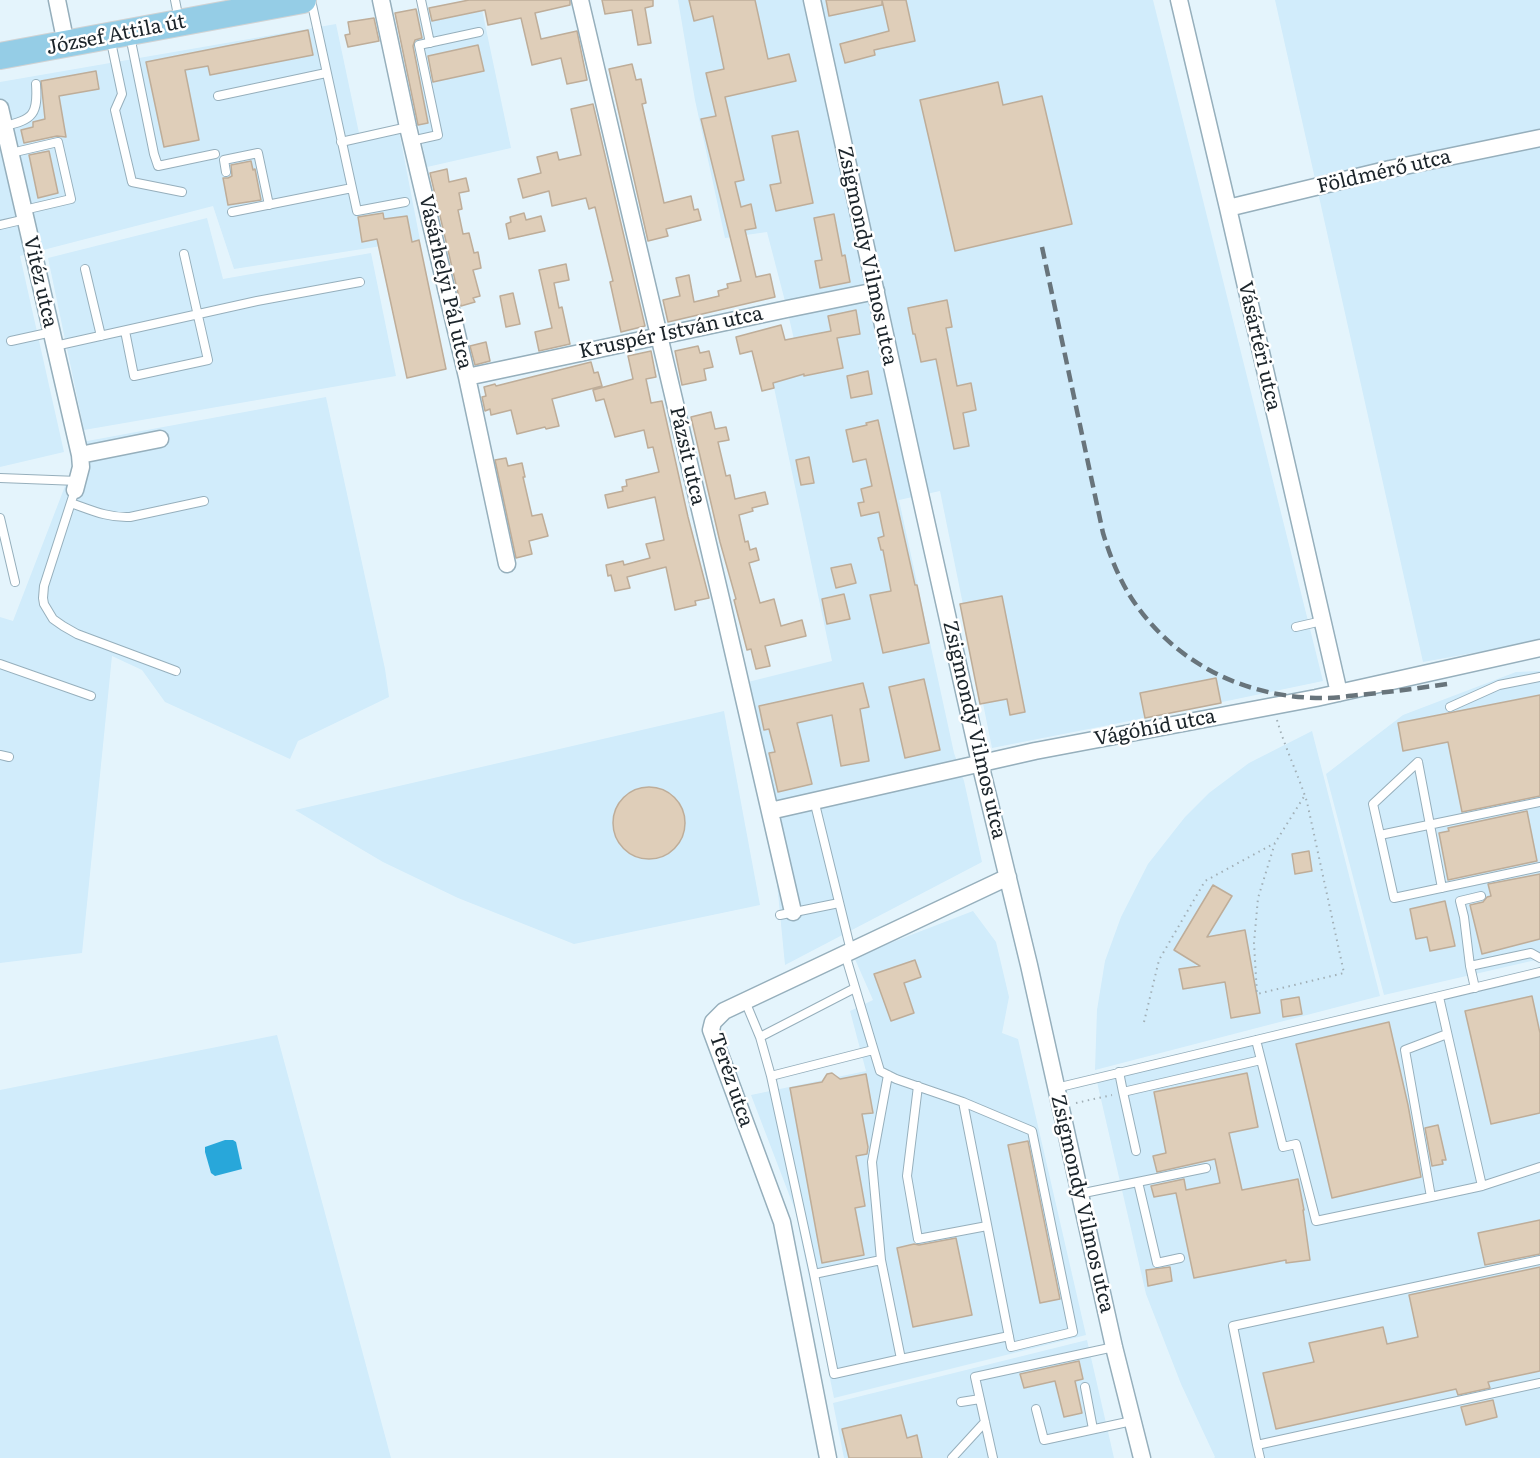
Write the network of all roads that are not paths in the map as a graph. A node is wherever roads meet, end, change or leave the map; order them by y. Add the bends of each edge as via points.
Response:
1 (57, 0) edge
2 (303, 0) edge
3 (311, 0) edge
4 (381, 0) edge
5 (421, 0) edge
6 (580, 0) edge
7 (812, 0) edge
8 (1179, 0) edge
9 (177, 11) edge
10 (479, 32) dead end
11 (120, 34) junction
12 (430, 43) junction
13 (66, 44) junction
14 (0, 56) edge
15 (326, 73) junction
16 (36, 84) dead end
17 (218, 96) dead end
18 (2, 120) edge
19 (410, 134) junction
20 (1540, 138) edge
21 (341, 142) junction
22 (11, 153) junction
23 (215, 154) dead end
24 (226, 172) dead end
25 (352, 188) junction
26 (182, 192) dead end
27 (405, 202) dead end
28 (269, 205) junction
29 (1228, 208) junction
30 (232, 212) dead end
31 (25, 215) junction
32 (0, 225) edge
33 (184, 254) dead end
34 (85, 269) dead end
35 (360, 282) dead end
36 (876, 291) junction
37 (198, 314) junction
38 (124, 331) junction
39 (101, 336) junction
40 (659, 336) junction
41 (53, 339) junction
42 (11, 341) dead end
43 (467, 377) junction
44 (160, 439) dead end
45 (80, 455) junction
46 (0, 478) edge
47 (75, 491) junction
48 (204, 501) dead end
49 (0, 518) edge
50 (507, 564) dead end
51 (15, 582) dead end
52 (1322, 621) junction
53 (1296, 627) dead end
54 (1540, 648) edge
55 (0, 664) edge
56 (176, 670) dead end
57 (1540, 677) edge
58 (1339, 693) junction
59 (91, 696) dead end
60 (1450, 707) dead end
61 (980, 763) junction
62 (814, 800) junction
63 (1540, 802) edge
64 (770, 811) junction
65 (1430, 825) junction
66 (1380, 835) junction
67 (1540, 867) edge
68 (1008, 877) junction
69 (1442, 888) junction
70 (1481, 896) dead end
71 (839, 903) junction
72 (786, 914) joint
73 (848, 953) junction
74 (1540, 958) edge
75 (1470, 966) junction
76 (1540, 972) edge
77 (855, 988) junction
78 (1475, 988) junction
79 (1439, 997) junction
80 (745, 1001) junction
81 (1447, 1034) junction
82 (760, 1037) junction
83 (1256, 1040) junction
84 (873, 1050) junction
85 (1261, 1060) junction
86 (1119, 1072) junction
87 (888, 1075) junction
88 (771, 1076) junction
89 (918, 1086) junction
90 (1055, 1088) junction
91 (1123, 1092) junction
92 (963, 1102) junction
93 (1136, 1151) dead end
94 (1540, 1167) edge
95 (1206, 1168) dead end
96 (1138, 1182) junction
97 (1482, 1186) junction
98 (1079, 1194) junction
99 (1431, 1197) junction
100 (987, 1226) junction
101 (1180, 1258) dead end
102 (881, 1260) junction
103 (1540, 1260) edge
104 (814, 1274) junction
105 (1009, 1336) junction
106 (1114, 1347) junction
107 (901, 1359) junction
108 (1540, 1383) edge
109 (1085, 1387) dead end
110 (980, 1399) junction
111 (961, 1402) dead end
112 (1036, 1409) dead end
113 (1132, 1421) junction
114 (985, 1422) junction
115 (1094, 1429) junction
116 (1257, 1445) junction
117 (828, 1458) edge
118 (952, 1458) edge
119 (993, 1458) edge
120 (1142, 1458) edge
121 (1260, 1458) edge

1 - 13 street
2 - 9 main road, József Attila út
3 - 15 lane
4 - 19 street, Vásárhelyi Pál utca
5 - 12 lane
6 - 40 street, Pázsit utca
7 - 36 street, Zsigmondy Vilmos utca
8 - 29 street, Vásártéri utca
9 - 11 main road, József Attila út
10 - 12 lane
11 - 13 main road, József Attila út
11 - 23 lane via 158,166
11 - 26 lane via 122,94 116,110 132,182
12 - 19 lane via 419,45 438,135
13 - 14 main road, József Attila út
15 - 17 lane
15 - 21 lane
16 - 18 lane via 37,104 33,112 25,120
18 - 22 street, Vitéz utca
19 - 21 lane
19 - 43 street, Vásárhelyi Pál utca
20 - 29 street, Földmérő utca
21 - 25 lane
22 - 31 street, Vitéz utca
22 - 31 lane via 58,142 71,199
24 - 28 lane via 224,160 258,153
25 - 27 lane via 357,211
25 - 28 lane
28 - 30 lane
29 - 52 street, Vásártéri utca
31 - 32 lane
31 - 41 street, Vitéz utca
33 - 37 lane
34 - 39 lane
35 - 37 lane
36 - 40 street, Kruspér István utca
36 - 61 street, Zsigmondy Vilmos utca
37 - 38 lane
37 - 38 lane via 208,360 134,376
38 - 39 lane
39 - 41 lane
40 - 43 street, Kruspér István utca
40 - 64 street, Pázsit utca
41 - 42 lane
41 - 45 street, Vitéz utca
43 - 50 street, Vásárhelyi Pál utca
44 - 45 street
45 - 47 street, Vitéz utca
46 - 47 lane
47 - 48 lane via 103,515 120,518
47 - 56 lane via 44,586 47,610 53,619 77,634
49 - 51 lane
52 - 53 lane
52 - 58 street, Vásártéri utca
54 - 58 street, Vágóhíd utca
55 - 59 lane
57 - 60 lane via 1499,686
58 - 61 street, Vágóhíd utca
61 - 62 street, Vágóhíd utca
61 - 68 street, Zsigmondy Vilmos utca
62 - 64 street, Vágóhíd utca
62 - 71 lane
63 - 65 lane
64 - 72 street, Pázsit utca
65 - 66 lane
65 - 66 lane via 1418,762 1373,804
65 - 69 lane
66 - 69 lane via 1394,898
67 - 69 lane
68 - 73 street, Teréz utca
68 - 90 street, Zsigmondy Vilmos utca
70 - 75 lane via 1460,901
71 - 72 lane
71 - 73 lane
73 - 77 lane
73 - 80 street, Teréz utca
74 - 75 lane via 1531,953
75 - 78 lane
76 - 78 lane
77 - 82 lane
77 - 84 lane
78 - 79 lane
79 - 81 lane
79 - 83 lane
80 - 82 lane
80 - 117 street, Teréz utca via 724,1011 712,1022 711,1030 782,1222
81 - 97 lane
81 - 99 lane via 1405,1050
82 - 88 lane
83 - 85 lane
83 - 86 lane
84 - 87 lane via 880,1071
84 - 88 lane
85 - 91 lane
85 - 99 lane via 1282,1147 1296,1144 1316,1221
86 - 90 lane
86 - 91 lane
87 - 89 lane
87 - 102 lane via 872,1162
88 - 104 lane
89 - 92 lane
89 - 100 lane via 907,1176 918,1239
90 - 98 street, Zsigmondy Vilmos utca
91 - 93 lane
92 - 100 lane
92 - 105 lane via 1032,1131 1072,1332 1011,1347
94 - 97 lane
95 - 96 lane
96 - 98 lane
96 - 101 lane via 1157,1263
97 - 99 lane
98 - 106 street, Zsigmondy Vilmos utca
100 - 105 lane
102 - 104 lane
102 - 107 lane
103 - 116 lane via 1233,1326
104 - 107 lane via 834,1374
105 - 107 lane
106 - 110 lane via 975,1377
106 - 113 street, Zsigmondy Vilmos utca
108 - 116 lane
109 - 115 lane
110 - 111 lane
110 - 114 lane
112 - 115 lane via 1044,1440
113 - 115 lane
113 - 120 street, Zsigmondy Vilmos utca
114 - 118 lane
114 - 119 lane
116 - 121 lane

